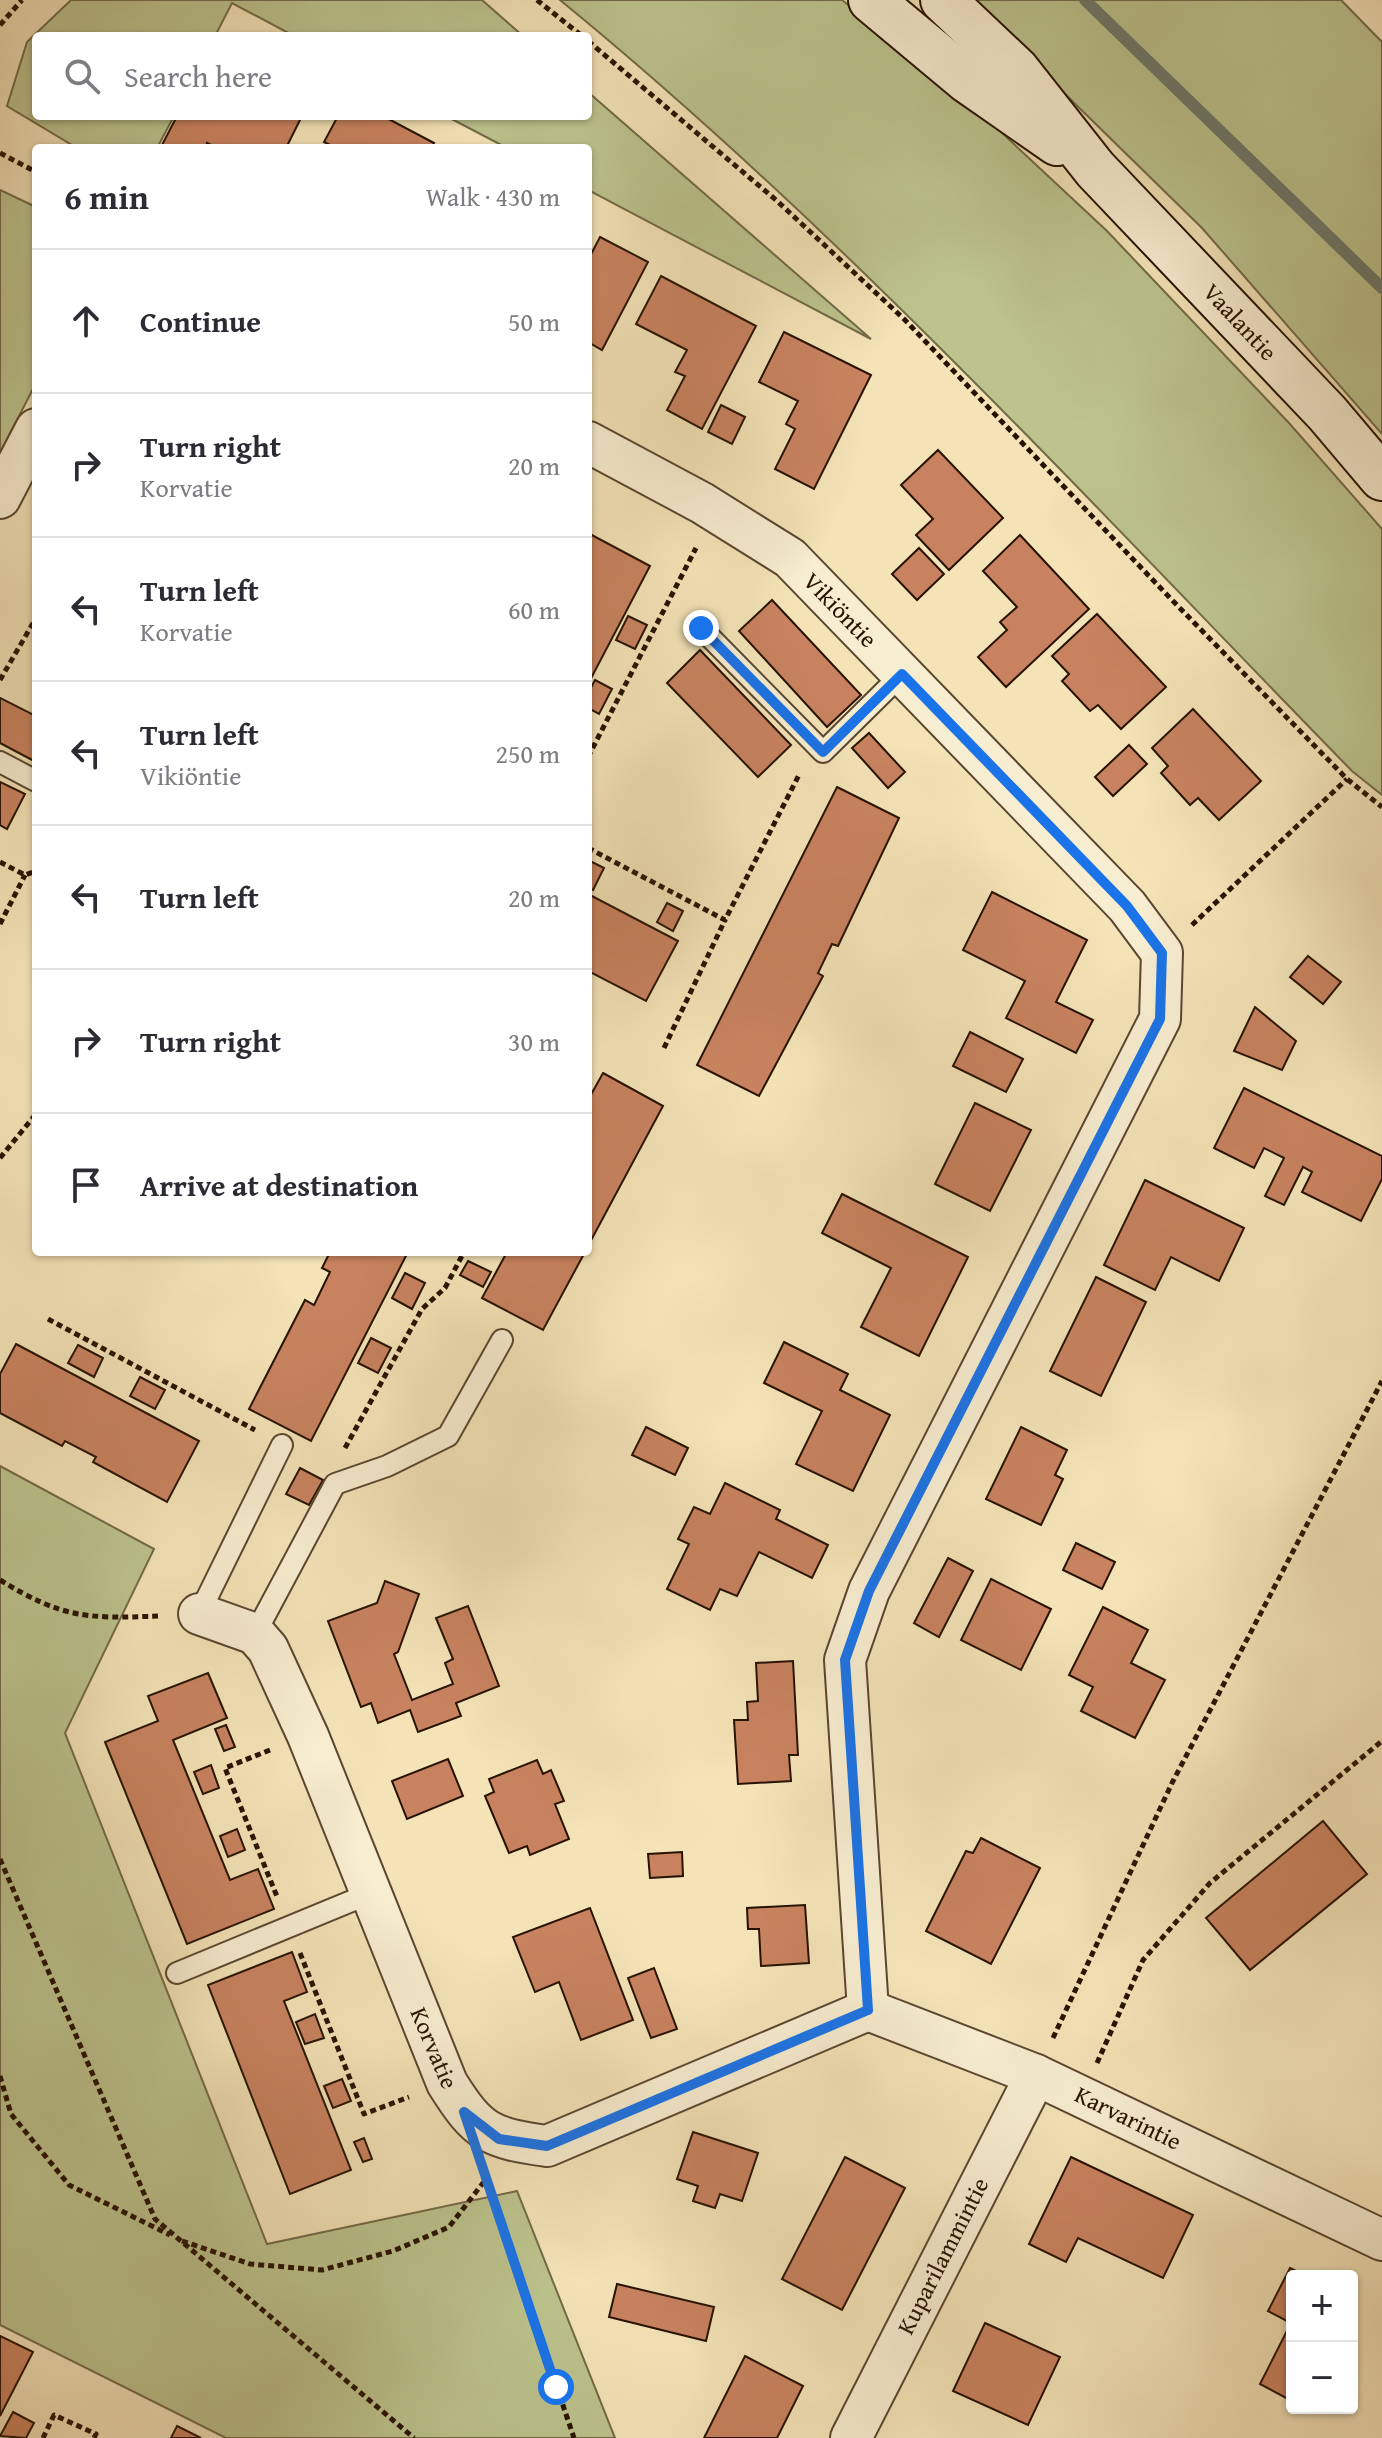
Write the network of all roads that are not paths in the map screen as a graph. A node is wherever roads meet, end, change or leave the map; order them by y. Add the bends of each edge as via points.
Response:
1 (871, 0) edge
2 (943, 0) edge
3 (1095, 169) junction
4 (32, 437) edge
5 (592, 444) edge
6 (1382, 478) edge
7 (0, 498) edge
8 (701, 628) dead end
9 (902, 674) junction
10 (0, 762) edge
11 (32, 779) edge
12 (502, 1340) dead end
13 (282, 1445) road end
14 (199, 1614) joint
15 (255, 1634) junction
16 (371, 1893) junction
17 (177, 1973) dead end
18 (868, 2010) junction
19 (1036, 2075) junction
20 (1382, 2240) edge
21 (851, 2438) edge

1 - 3 street, Vaalantie via 968,81
2 - 3 street, Vaalantie via 1017,70
3 - 6 street, Vaalantie
4 - 7 street
5 - 9 street, Vikiöntie via 790,558
8 - 9 lane via 823,752
9 - 18 street, Vikiöntie via 1127,906 1162,953 1160,1019 869,1591 845,1660
10 - 11 lane
12 - 15 lane via 448,1436 335,1484
13 - 14 lane
14 - 15 street
15 - 16 street, Korvatie via 268,1649 308,1736
16 - 17 lane
16 - 18 street, Korvatie via 447,2083 464,2112 499,2139 547,2146
18 - 19 street, Karvarintie
19 - 20 street, Karvarintie
19 - 21 street, Kuparilammintie

